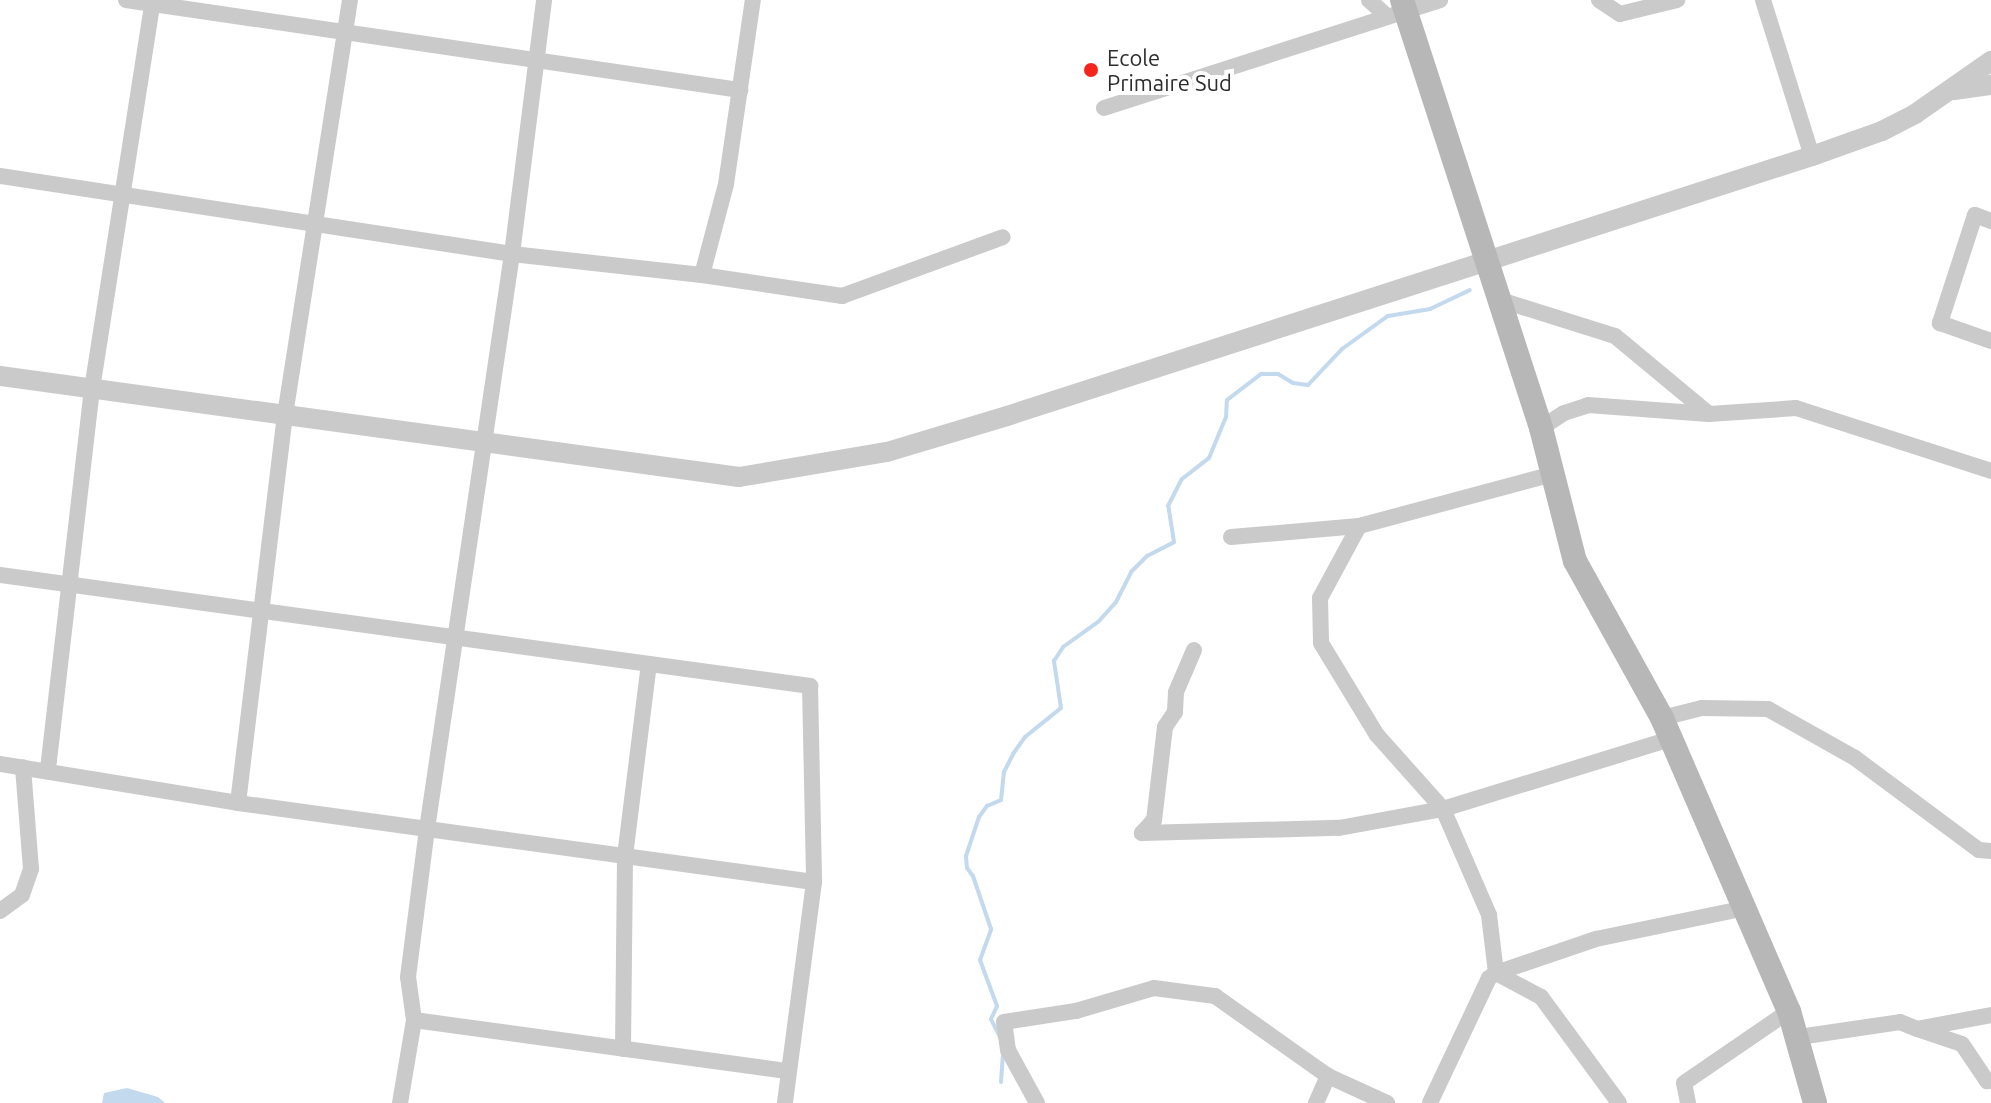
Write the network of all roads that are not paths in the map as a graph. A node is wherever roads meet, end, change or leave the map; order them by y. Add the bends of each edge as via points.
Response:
1 (126, 0) edge
2 (350, 0) edge
3 (544, 0) edge
4 (753, 0) edge
5 (1369, 0) edge
6 (1440, 0) edge
7 (1599, 0) edge
8 (1677, 0) edge
9 (1763, 0) edge
10 (153, 2) edge
11 (1398, 9) edge
12 (346, 33) junction
13 (534, 60) junction
14 (1991, 61) edge
15 (1991, 85) edge
16 (740, 90) junction
17 (1950, 90) junction
18 (1104, 108) dead end
19 (1812, 156) junction
20 (0, 176) edge
21 (124, 195) junction
22 (1991, 221) edge
23 (317, 224) junction
24 (1003, 237) dead end
25 (512, 254) junction
26 (1484, 259) junction
27 (702, 275) junction
28 (1497, 299) junction
29 (1991, 341) edge
30 (0, 376) edge
31 (92, 389) junction
32 (1709, 414) junction
33 (285, 415) junction
34 (1541, 428) junction
35 (482, 442) junction
36 (1991, 471) edge
37 (1550, 475) junction
38 (1359, 526) junction
39 (1231, 537) dead end
40 (0, 575) edge
41 (67, 585) junction
42 (261, 611) junction
43 (458, 637) junction
44 (1194, 650) dead end
45 (649, 664) junction
46 (1667, 728) junction
47 (0, 764) edge
48 (23, 767) junction
49 (48, 769) junction
50 (238, 803) junction
51 (1443, 809) junction
52 (427, 829) junction
53 (1991, 851) edge
54 (625, 856) junction
55 (814, 882) junction
56 (1746, 908) junction
57 (0, 911) edge
58 (1496, 973) junction
59 (1789, 1011) junction
60 (1991, 1015) edge
61 (414, 1020) junction
62 (1917, 1029) junction
63 (1799, 1037) junction
64 (623, 1049) junction
65 (788, 1071) junction
66 (1328, 1076) junction
67 (1991, 1081) edge
68 (400, 1103) edge
69 (785, 1103) edge
70 (1037, 1103) edge
71 (1316, 1103) edge
72 (1387, 1103) edge
73 (1430, 1103) edge
74 (1619, 1103) edge
75 (1688, 1103) edge
76 (1815, 1103) edge

1 - 10 street
2 - 12 street
3 - 13 street
4 - 16 street
5 - 11 street
6 - 11 street
7 - 8 street via 1620,14
9 - 19 street
10 - 12 street
10 - 21 street
11 - 18 street
11 - 26 main road
12 - 13 street
12 - 23 street
13 - 16 street
13 - 25 street
14 - 17 street
15 - 17 street
16 - 27 street via 726,184
17 - 19 street via 1882,131
19 - 26 street
20 - 21 street
21 - 23 street
21 - 31 street
22 - 29 street via 1975,215 1940,323
23 - 25 street
23 - 33 street
24 - 27 street via 842,296
25 - 27 street
25 - 35 street
26 - 28 main road
26 - 35 street via 887,452 739,477
28 - 32 street via 1615,336
28 - 34 main road
30 - 31 street
31 - 33 street
31 - 41 street
32 - 34 street via 1588,405
32 - 36 street via 1796,408
33 - 35 street
33 - 42 street
34 - 37 main road
35 - 43 street
37 - 38 street
37 - 46 main road via 1575,561
38 - 39 street
38 - 51 street via 1320,598 1321,643 1377,735
40 - 41 street
41 - 42 street
41 - 49 street
42 - 43 street
42 - 50 street
43 - 45 street
43 - 52 street
44 - 51 street via 1176,692 1175,712 1165,727 1154,820 1142,833 1339,828
45 - 54 street
45 - 55 street via 810,686
46 - 51 street
46 - 53 street via 1702,708 1768,709 1855,758 1979,850
46 - 56 main road
47 - 48 street
48 - 49 street
48 - 57 street via 31,869 22,895
49 - 50 street
50 - 52 street
51 - 58 street via 1489,915
52 - 54 street
52 - 61 street via 408,977
54 - 55 street
54 - 64 street
55 - 65 street
56 - 58 street via 1596,939
56 - 59 main road
58 - 73 street
58 - 74 street via 1541,997
59 - 63 main road
59 - 75 street via 1684,1083
60 - 62 street
61 - 64 street
61 - 68 street
62 - 63 street via 1900,1022
62 - 67 street via 1962,1044
63 - 76 main road
64 - 65 street
65 - 69 street
66 - 70 street via 1215,996 1154,988 1076,1011 1004,1022 1008,1050
66 - 71 street
66 - 72 street

